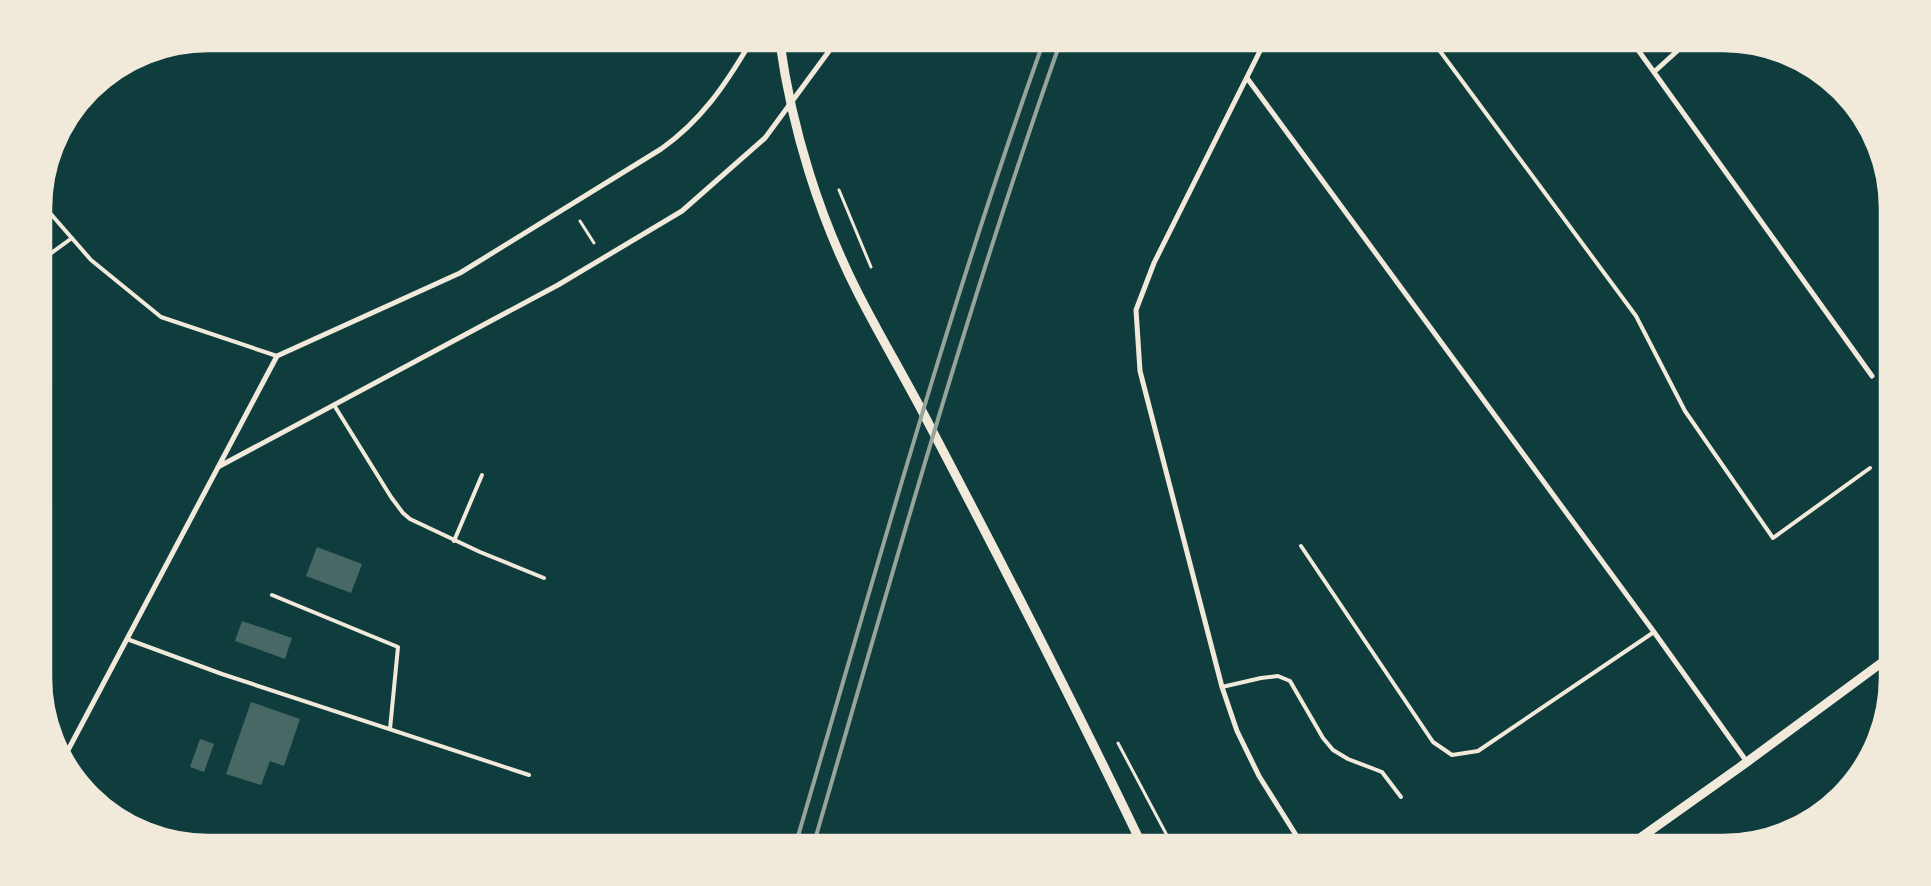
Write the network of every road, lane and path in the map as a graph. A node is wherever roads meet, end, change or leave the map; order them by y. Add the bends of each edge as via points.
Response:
1 (745, 51) edge
2 (782, 51) edge
3 (828, 51) edge
4 (1260, 51) edge
5 (1441, 51) edge
6 (1639, 51) edge
7 (1676, 51) edge
8 (1654, 72) junction
9 (1247, 78) junction
10 (838, 185) dead end
11 (570, 206) junction
12 (52, 215) edge
13 (72, 238) junction
14 (52, 253) edge
15 (867, 257) dead end
16 (603, 258) junction
17 (277, 356) junction
18 (1872, 376) dead end
19 (334, 404) junction
20 (218, 467) junction
21 (1870, 468) dead end
22 (482, 476) dead end
23 (454, 541) junction
24 (1301, 546) dead end
25 (544, 578) dead end
26 (272, 595) dead end
27 (1654, 632) junction
28 (127, 639) junction
29 (1880, 664) edge
30 (1222, 687) junction
31 (390, 729) junction
32 (1118, 742) dead end
33 (69, 749) edge
34 (1747, 762) junction
35 (529, 775) dead end
36 (1401, 798) dead end
37 (1137, 834) edge
38 (1166, 834) edge
39 (1296, 834) edge
40 (1645, 834) edge

1 - 11 street via 713,101 686,130
2 - 37 street via 810,174 859,296 930,426
3 - 16 street via 765,138 682,211
4 - 9 street
5 - 21 lane via 1636,316 1685,411 1773,538
6 - 8 street
7 - 8 street
8 - 18 street
9 - 27 street
9 - 30 street via 1154,263 1136,310 1140,371
10 - 15 path
11 - 16 path
11 - 17 street via 460,273
12 - 13 lane
13 - 14 lane
13 - 17 lane via 91,260 161,316
16 - 19 street via 558,286
17 - 20 street
19 - 20 street
19 - 23 lane via 402,512 425,528
20 - 28 street
22 - 23 lane
23 - 25 lane
24 - 27 lane via 1433,742 1452,755 1478,751
26 - 31 lane via 398,646
27 - 34 street
28 - 31 lane
28 - 33 street
29 - 34 street
30 - 36 lane via 1278,676 1290,681 1333,750 1382,772
30 - 39 street via 1237,732 1250,758
31 - 35 lane
32 - 38 path
34 - 40 street

